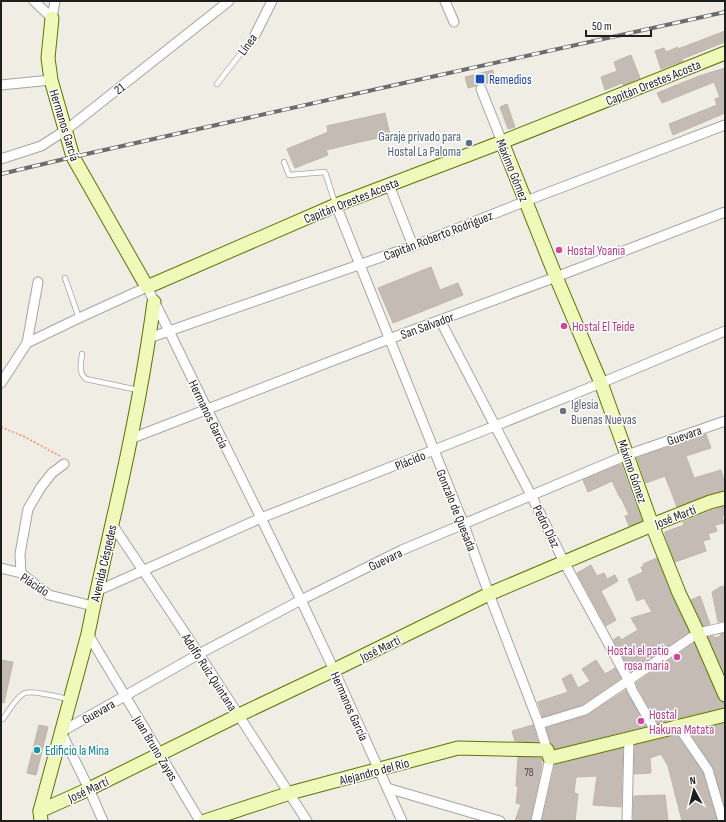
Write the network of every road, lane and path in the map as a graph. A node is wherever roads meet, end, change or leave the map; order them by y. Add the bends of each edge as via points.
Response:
1 (34, 1) edge
2 (55, 1) edge
3 (229, 1) edge
4 (272, 1) edge
5 (445, 1) edge
6 (52, 18) junction
7 (454, 22) dead end
8 (255, 35) joint
9 (725, 53) edge
10 (51, 80) junction
11 (217, 84) dead end
12 (1, 85) edge
13 (481, 90) dead end
14 (725, 126) edge
15 (66, 130) junction
16 (502, 142) junction
17 (1, 159) edge
18 (284, 162) dead end
19 (389, 185) junction
20 (526, 201) junction
21 (336, 205) junction
22 (725, 212) edge
23 (413, 246) junction
24 (360, 265) junction
25 (556, 277) junction
26 (65, 278) dead end
27 (38, 282) dead end
28 (147, 287) junction
29 (154, 302) junction
30 (79, 318) junction
31 (440, 320) junction
32 (170, 331) junction
33 (725, 331) edge
34 (149, 338) junction
35 (389, 339) junction
36 (27, 344) junction
37 (82, 354) dead end
38 (1, 383) edge
39 (601, 383) junction
40 (140, 390) junction
41 (207, 409) junction
42 (725, 421) edge
43 (495, 426) junction
44 (1, 427) edge
45 (130, 440) junction
46 (433, 450) junction
47 (627, 455) junction
48 (64, 464) joint
49 (532, 495) junction
50 (725, 498) edge
51 (262, 518) junction
52 (112, 524) junction
53 (464, 525) junction
54 (652, 525) junction
55 (564, 562) junction
56 (1, 568) edge
57 (143, 570) junction
58 (21, 573) junction
59 (97, 591) junction
60 (489, 594) junction
61 (300, 600) junction
62 (93, 606) junction
63 (725, 627) edge
64 (698, 633) junction
65 (88, 634) junction
66 (199, 654) junction
67 (334, 670) junction
68 (629, 681) junction
69 (725, 695) edge
70 (125, 696) junction
71 (70, 700) junction
72 (239, 715) junction
73 (725, 715) edge
74 (1, 719) edge
75 (539, 724) junction
76 (678, 726) junction
77 (60, 732) junction
78 (656, 732) junction
79 (628, 738) junction
80 (160, 754) junction
81 (548, 754) junction
82 (379, 769) junction
83 (388, 788) junction
84 (89, 790) junction
85 (290, 793) junction
86 (40, 816) edge
87 (103, 821) edge
88 (200, 821) edge
89 (205, 821) edge
90 (307, 821) edge
91 (402, 821) edge
92 (500, 821) edge
93 (536, 821) edge
94 (627, 821) edge
95 (723, 821) edge

1 - 6 street
2 - 6 street, Hermanos García
3 - 15 street, 21
4 - 8 street, Línea
5 - 7 street
6 - 10 street, Hermanos García via 48,58
8 - 11 lane, Línea
9 - 16 street, Capitán Orestes Acosta
10 - 12 street
10 - 15 street, Hermanos García
13 - 16 street, Máximo Gómez
14 - 20 street, Capitán Roberto Rodríguez
15 - 17 street, 21 via 41,146
15 - 28 street, Hermanos García via 73,157
16 - 19 street, Capitán Orestes Acosta
16 - 20 street, Máximo Gómez
18 - 21 lane via 289,175 325,172
19 - 21 street, Capitán Orestes Acosta
19 - 23 street
20 - 23 street, Capitán Roberto Rodríguez
20 - 25 street, Máximo Gómez
21 - 24 street, Gonzalo de Quesada
21 - 28 street, Capitán Orestes Acosta
22 - 25 street, San Salvador
23 - 24 street, Capitán Roberto Rodríguez
24 - 32 street, Capitán Roberto Rodríguez
24 - 35 street, Gonzalo de Quesada
25 - 31 street, San Salvador
25 - 39 street, Máximo Gómez
26 - 30 lane
27 - 36 street
28 - 29 street, Hermanos García
28 - 30 street, Capitán Orestes Acosta
29 - 32 street, Hermanos García
29 - 34 street, Avenida Céspedes
30 - 36 street, Capitán Orestes Acosta
31 - 35 street, San Salvador
31 - 43 street, Pedro Díaz
32 - 34 street, Capitán Roberto Rodríguez
32 - 41 street, Hermanos García
33 - 39 street, Plácido
34 - 40 street, Avenida Céspedes
35 - 41 street, San Salvador
35 - 46 street, Gonzalo de Quesada
36 - 38 street, Capitán Orestes Acosta
37 - 40 lane via 80,371 86,379
39 - 43 street, Plácido
39 - 47 street, Máximo Gómez
40 - 45 street, Avenida Céspedes
41 - 45 street, San Salvador
41 - 51 street, Hermanos García
42 - 47 street, Guevara
43 - 46 street, Plácido
43 - 49 street, Pedro Díaz
44 - 48 path via 65,458
45 - 52 street, Avenida Céspedes
46 - 51 street, Plácido
46 - 53 street, Gonzalo de Quesada
47 - 49 street, Guevara
47 - 54 street, Máximo Gómez
48 - 58 street via 52,473 28,509 20,554
49 - 53 street, Guevara
49 - 55 street, Pedro Díaz
50 - 54 street, José Martí
51 - 57 street, Plácido
51 - 61 street, Hermanos García
52 - 57 street, Adolfo Ruiz Quintana
52 - 59 street, Avenida Céspedes
53 - 60 street, Gonzalo de Quesada
53 - 61 street, Guevara via 402,550
54 - 55 street, José Martí
54 - 64 street, Máximo Gómez
55 - 60 street, José Martí
55 - 68 street, Pedro Díaz
56 - 58 street, Plácido
57 - 59 street, Plácido
57 - 66 street, Adolfo Ruiz Quintana
58 - 62 street, Plácido via 49,595
59 - 62 street, Avenida Céspedes
60 - 67 street, José Martí
60 - 75 street, Gonzalo de Quesada
61 - 66 street, Guevara
61 - 67 street, Hermanos García
62 - 65 street, Avenida Céspedes
63 - 64 street
64 - 68 street
64 - 69 street, Máximo Gómez
65 - 70 street, Juan Bruno Zayas
65 - 71 street, Avenida Céspedes
66 - 70 street, Guevara
66 - 72 street, Adolfo Ruiz Quintana
67 - 72 street, José Martí
67 - 82 street, Hermanos García
68 - 75 street via 585,710
68 - 78 street, Pedro Díaz
70 - 77 street, Guevara
70 - 80 street, Juan Bruno Zayas
71 - 74 lane via 31,692 24,693
71 - 77 street, Avenida Céspedes
72 - 80 street, José Martí
72 - 85 street, Adolfo Ruiz Quintana
73 - 76 street, Alejandro del Río
75 - 81 street, Gonzalo de Quesada
76 - 78 street, Alejandro del Río
76 - 95 street via 708,770
77 - 84 street
77 - 86 street, Avenida Céspedes
78 - 79 street, Alejandro del Río
79 - 81 street, Alejandro del Río
79 - 94 street
80 - 84 street, José Martí
80 - 88 street, Juan Bruno Zayas
81 - 82 street, Alejandro del Río via 458,748
81 - 93 street, Gonzalo de Quesada
82 - 83 street, Hermanos García
82 - 85 street, Alejandro del Río
83 - 91 street, Hermanos García
83 - 92 street
84 - 86 street, José Martí
84 - 87 street
85 - 89 street, Alejandro del Río
85 - 90 street, Adolfo Ruiz Quintana

